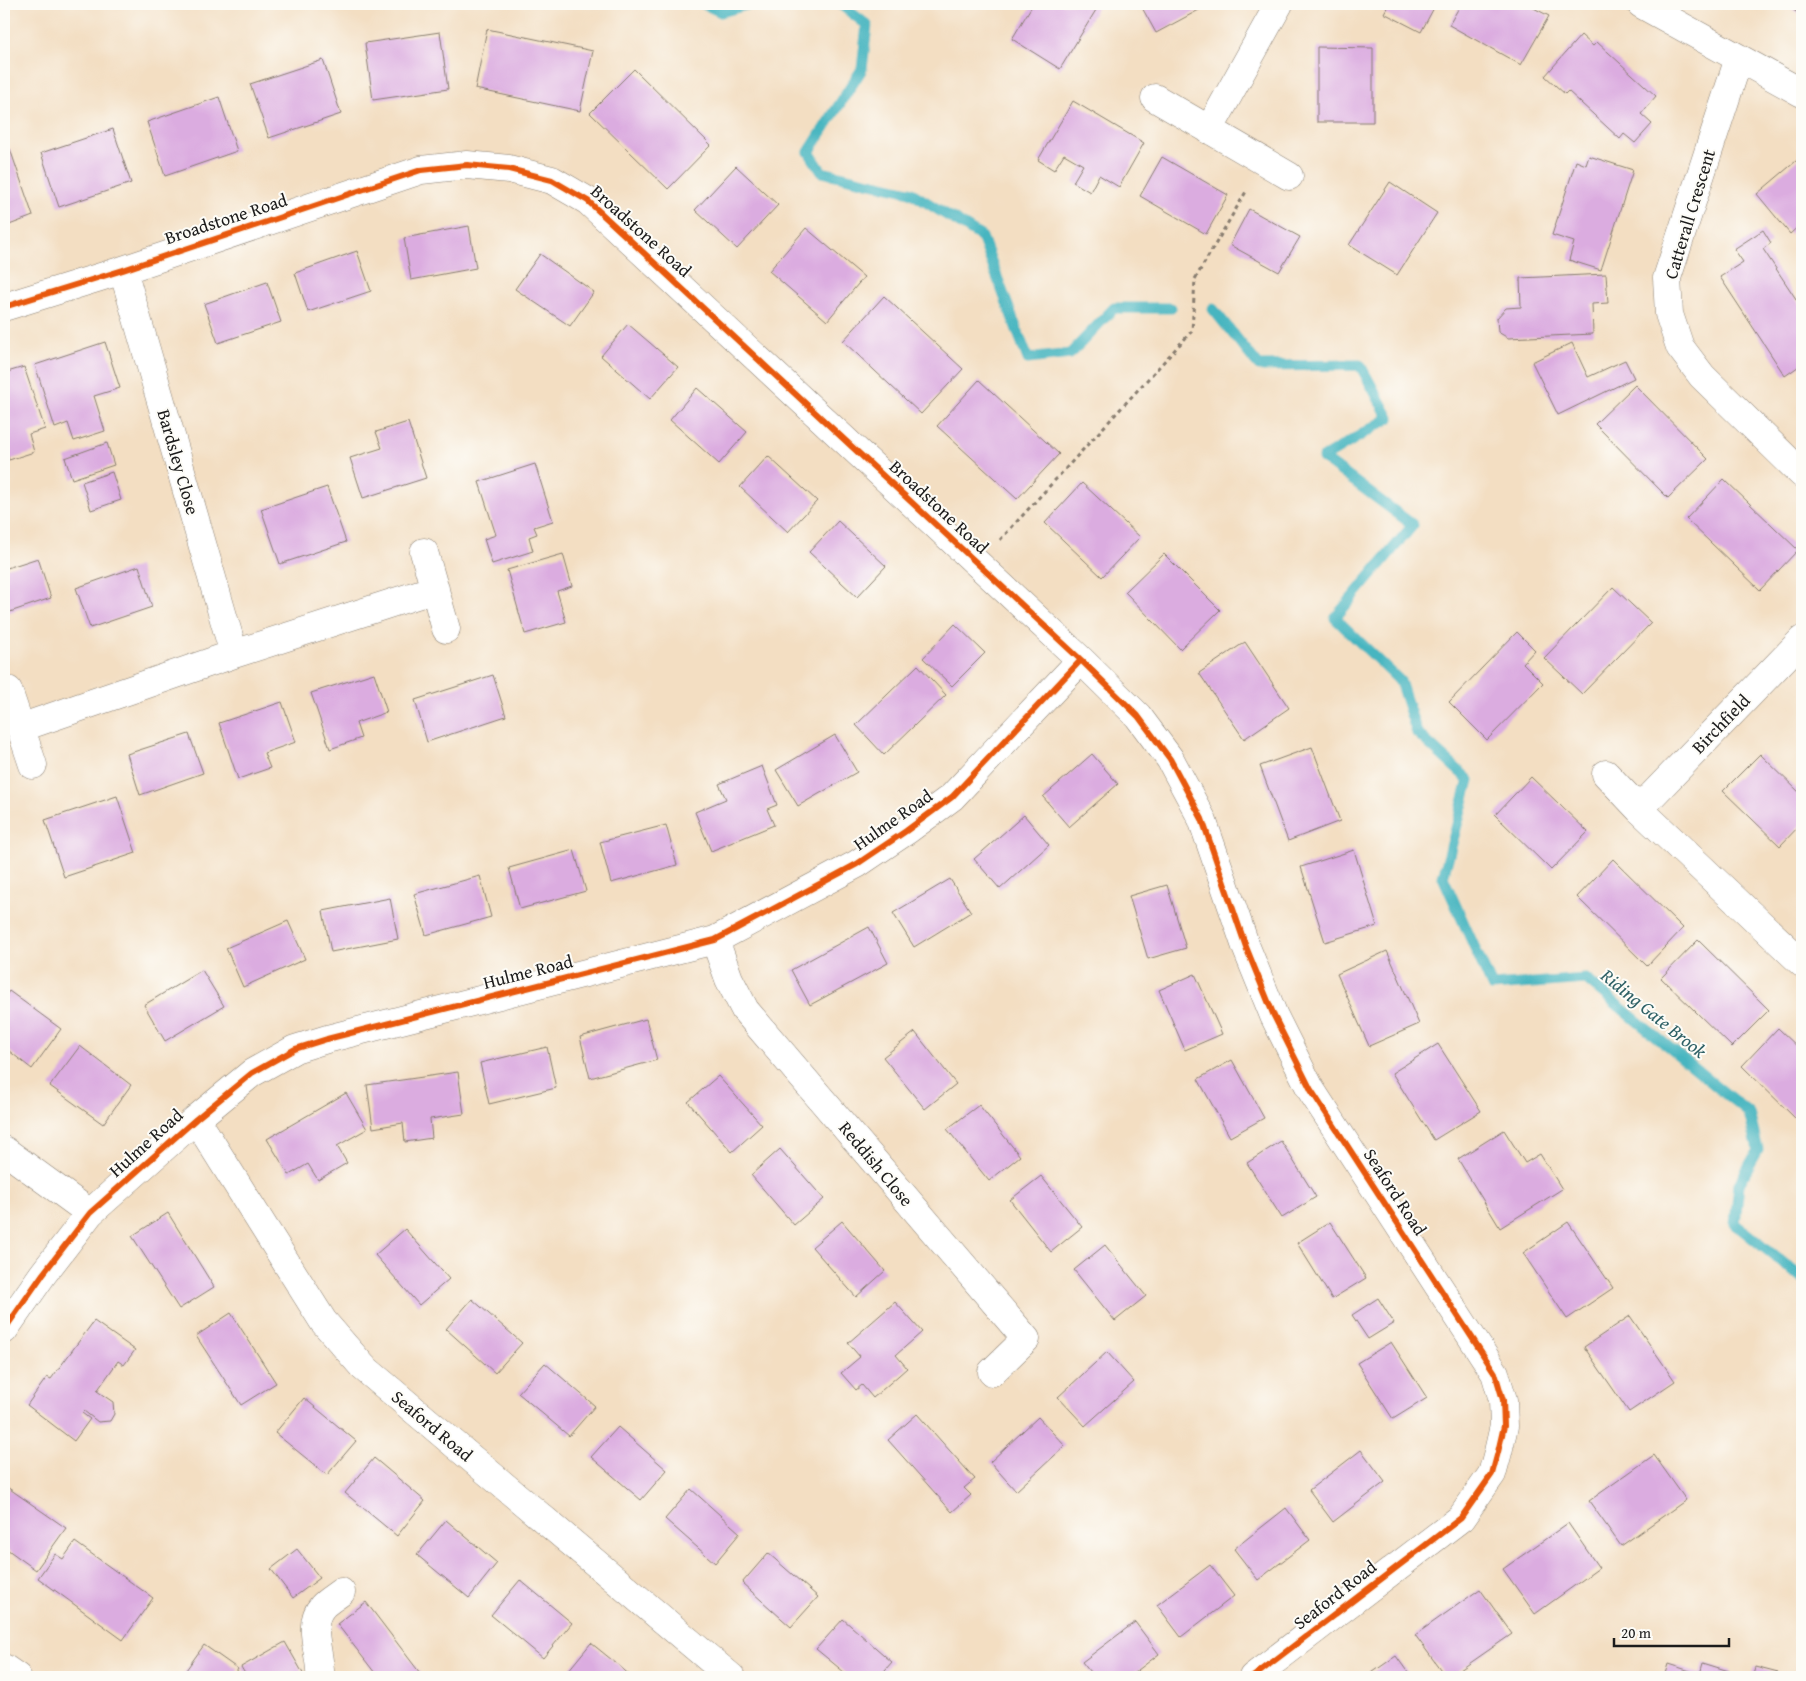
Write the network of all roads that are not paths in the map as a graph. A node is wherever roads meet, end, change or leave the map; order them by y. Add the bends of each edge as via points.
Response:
1 (1279, 4) edge
2 (1641, 4) edge
3 (1739, 58) junction
4 (1802, 93) edge
5 (1155, 98) dead end
6 (1209, 130) junction
7 (1289, 176) dead end
8 (123, 270) junction
9 (4, 307) edge
10 (1802, 474) edge
11 (424, 552) dead end
12 (435, 589) junction
13 (446, 629) dead end
14 (1802, 640) edge
15 (234, 654) junction
16 (1081, 660) junction
17 (8, 690) dead end
18 (20, 728) junction
19 (32, 765) dead end
20 (1606, 774) dead end
21 (1639, 809) junction
22 (715, 940) junction
23 (1802, 963) edge
24 (196, 1119) junction
25 (4, 1150) edge
26 (90, 1213) junction
27 (4, 1330) edge
28 (992, 1372) dead end
29 (341, 1592) dead end
30 (4, 1668) edge
31 (17, 1677) edge
32 (320, 1677) edge
33 (731, 1677) edge
34 (1253, 1677) edge

1 - 6 street
2 - 3 street
3 - 4 street
3 - 10 street, Catterall Crescent via 1667,278 1669,314 1680,347 1702,376
5 - 6 street
6 - 7 street
8 - 9 street, Broadstone Road
8 - 15 street, Bardsley Close
8 - 16 street, Broadstone Road via 421,170 467,165 510,169 552,180 588,201
11 - 12 street
12 - 13 street
12 - 15 street
14 - 21 street, Birchfield
15 - 18 street
16 - 22 street, Hulme Road via 952,796 857,864
16 - 34 street, Seaford Road via 1138,716 1170,759 1202,819 1249,955 1274,1016 1311,1090 1495,1374 1503,1400 1504,1426 1492,1474 1461,1518
17 - 18 street
18 - 19 street
20 - 21 street
21 - 23 street
22 - 24 street, Hulme Road via 295,1049 252,1073
22 - 28 street, Reddish Close via 745,1010 1026,1339
24 - 26 street, Hulme Road
24 - 33 street, Seaford Road via 323,1321 363,1367
25 - 26 street
26 - 27 street, Hulme Road
29 - 32 street via 322,1607 316,1617 314,1627
30 - 31 street

